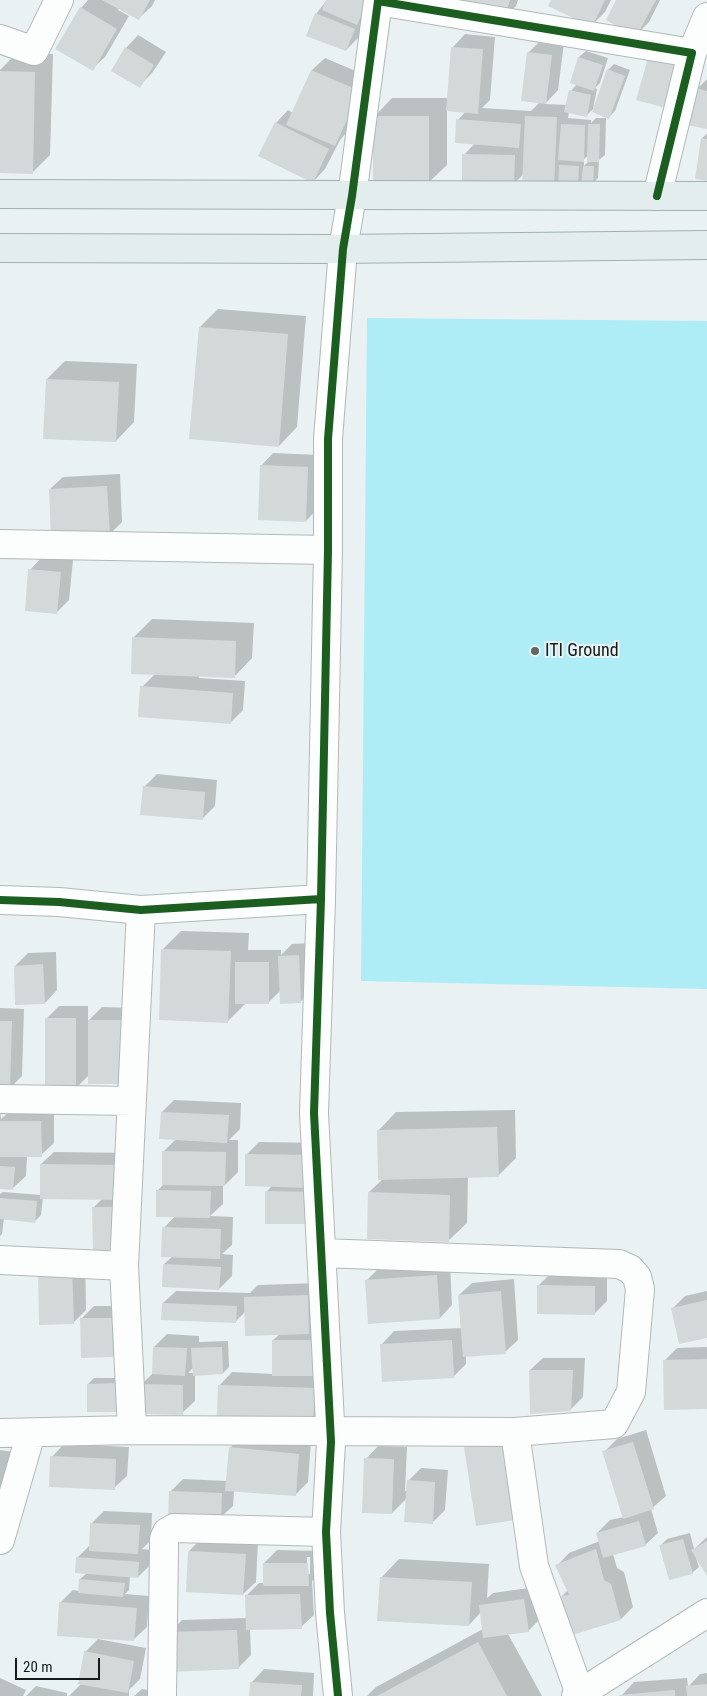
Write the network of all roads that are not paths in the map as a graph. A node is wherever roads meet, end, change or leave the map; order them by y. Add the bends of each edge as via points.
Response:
1 (59, 0) edge
2 (379, 0) edge
3 (707, 17) edge
4 (0, 39) edge
5 (692, 53) junction
6 (0, 194) edge
7 (352, 196) junction
8 (657, 196) junction
9 (707, 196) edge
10 (707, 245) edge
11 (0, 248) edge
12 (343, 249) junction
13 (0, 544) edge
14 (328, 550) junction
15 (321, 899) junction
16 (0, 900) edge
17 (142, 910) junction
18 (0, 1099) edge
19 (132, 1101) junction
20 (321, 1253) junction
21 (0, 1260) edge
22 (124, 1266) junction
23 (132, 1430) junction
24 (329, 1431) junction
25 (515, 1432) junction
26 (0, 1433) edge
27 (31, 1433) junction
28 (326, 1532) junction
29 (0, 1540) edge
30 (707, 1613) edge
31 (578, 1695) edge
32 (162, 1696) edge
33 (338, 1696) edge

1 - 4 street via 34,51
2 - 5 street
2 - 7 street
3 - 5 street
5 - 8 street
6 - 7 main road
7 - 8 main road
7 - 12 street
8 - 9 main road
10 - 12 main road
11 - 12 main road
12 - 14 street via 328,439
13 - 14 street
14 - 15 street
15 - 17 street
15 - 20 street via 314,1113
16 - 17 street
17 - 19 street
18 - 19 street
19 - 22 street
20 - 24 street
20 - 25 street via 619,1264 630,1269 637,1277 640,1289 632,1392 614,1424
21 - 22 street
22 - 23 street
23 - 24 street
23 - 27 street
24 - 25 street
24 - 28 street
25 - 31 street via 534,1566
26 - 27 street
27 - 29 street
28 - 32 street via 174,1528 167,1532 164,1539
28 - 33 street
30 - 31 street

